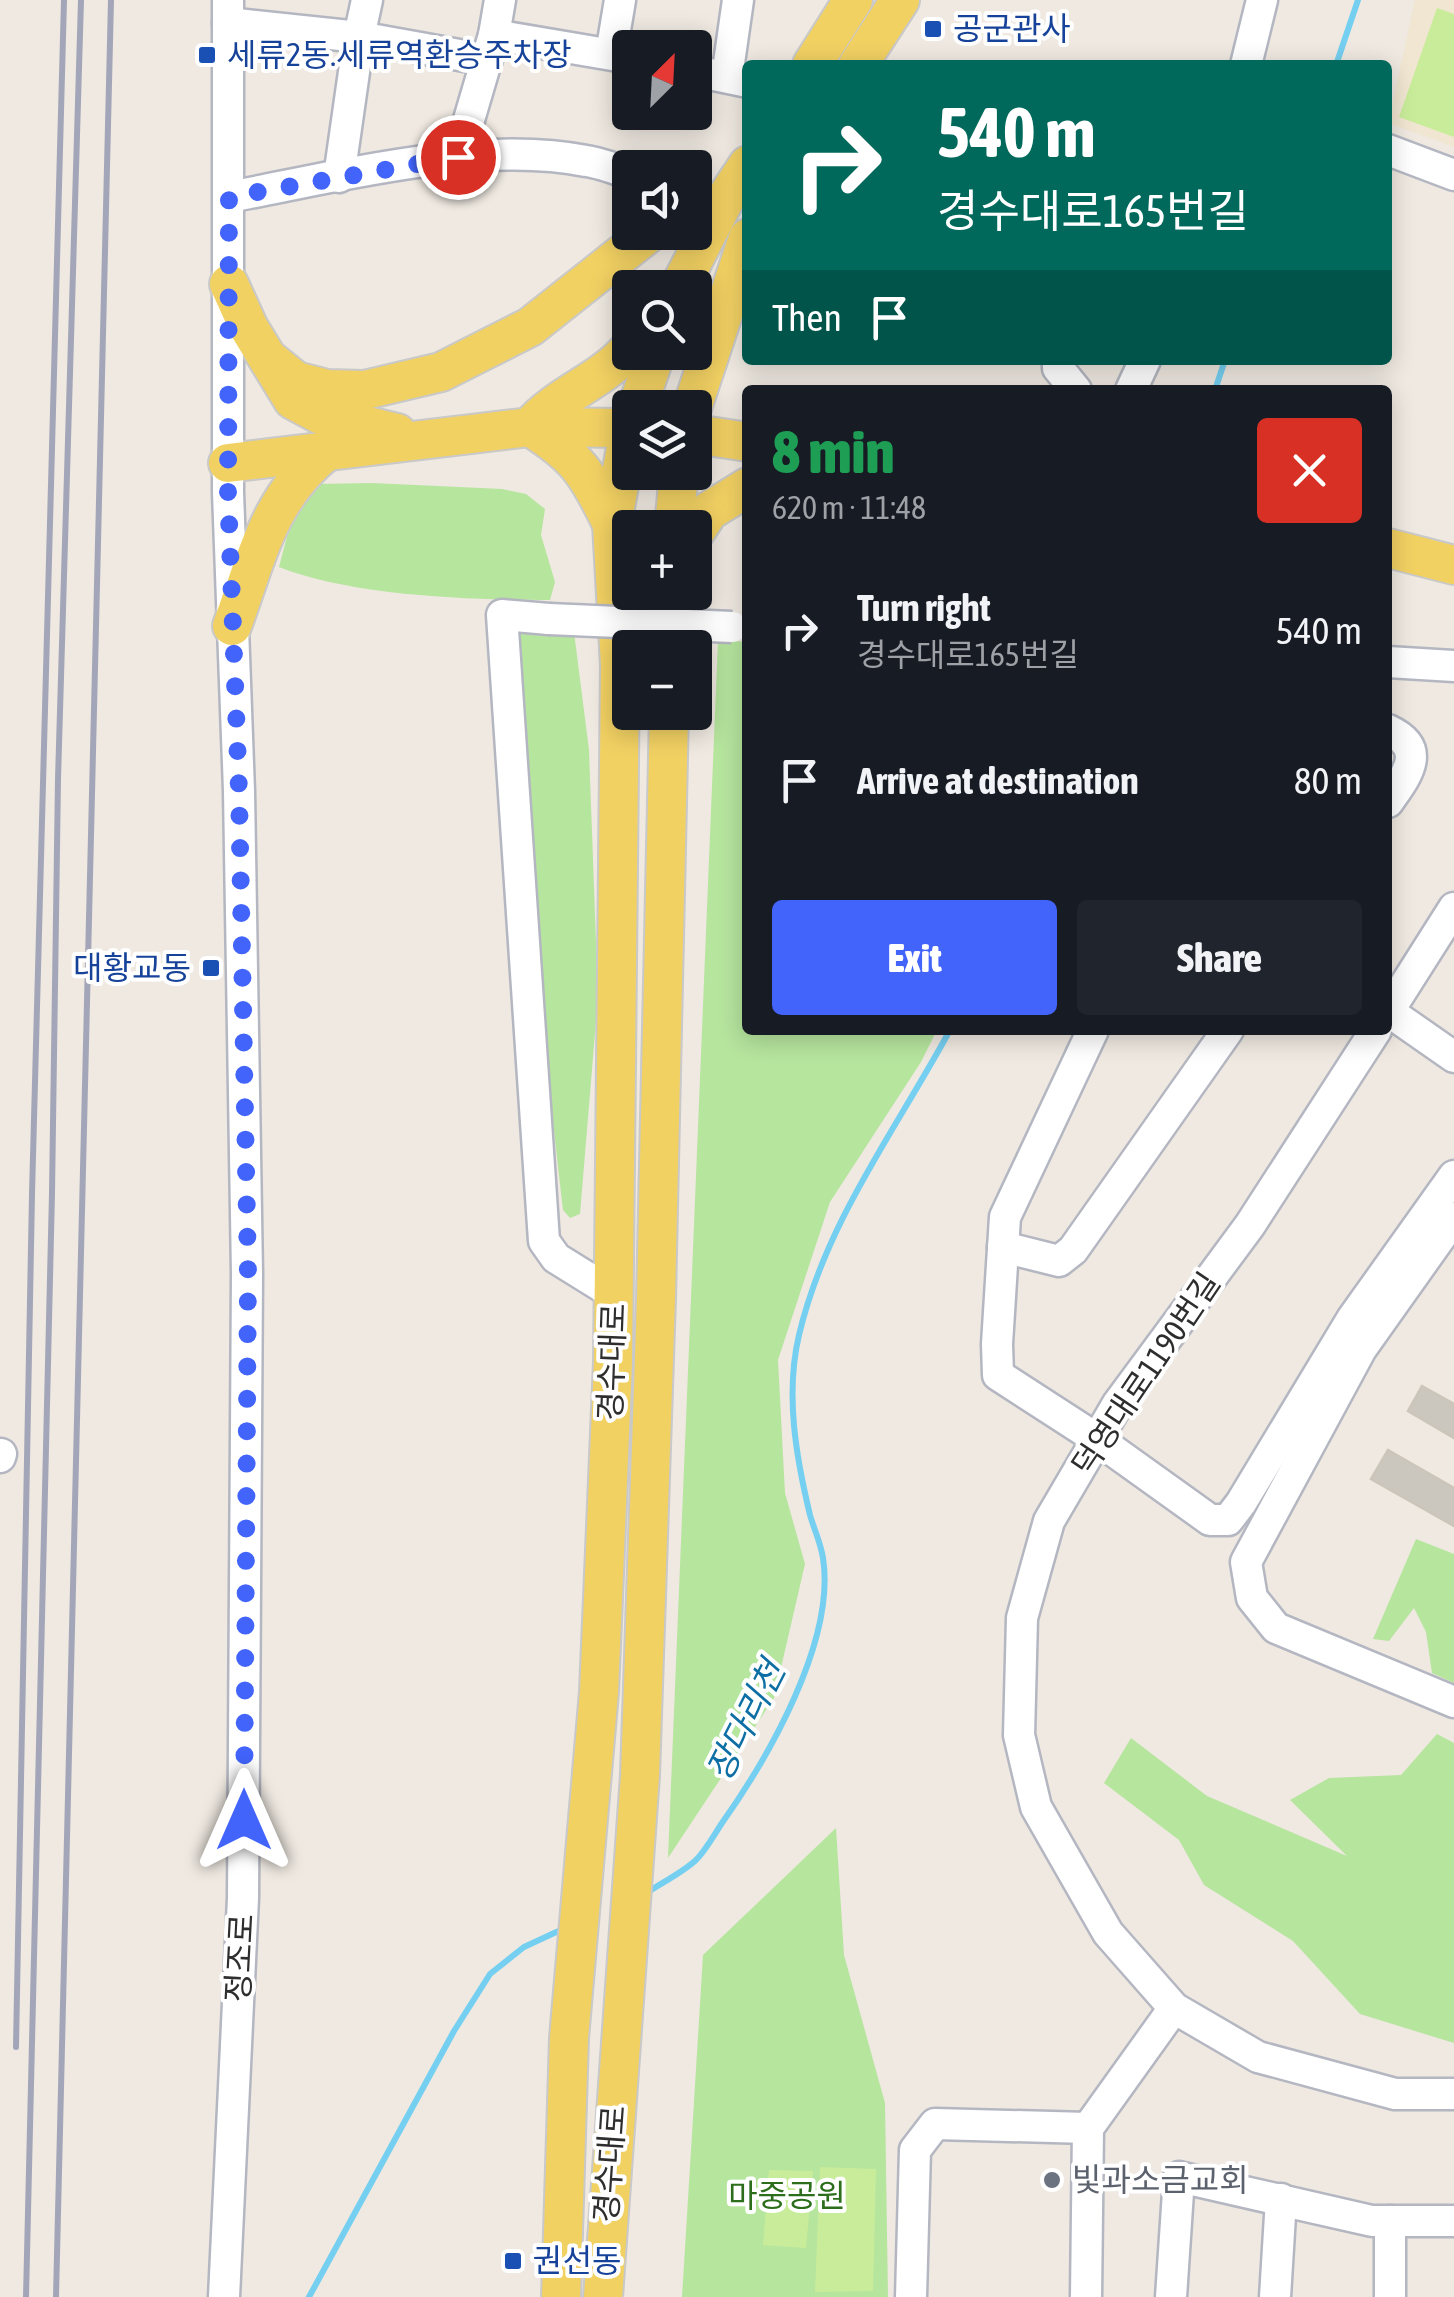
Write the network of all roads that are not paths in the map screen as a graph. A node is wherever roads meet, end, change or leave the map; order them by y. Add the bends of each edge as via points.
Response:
1 (368, 0) edge
2 (500, 0) edge
3 (620, 0) edge
4 (738, 0) edge
5 (853, 0) edge
6 (900, 0) edge
7 (1262, 0) edge
8 (228, 12) edge
9 (620, 30) edge
10 (359, 36) junction
11 (490, 48) junction
12 (612, 56) edge
13 (815, 60) edge
14 (861, 60) edge
15 (1247, 60) edge
16 (712, 74) edge
17 (737, 80) edge
18 (1392, 152) edge
19 (458, 157) junction
20 (742, 160) edge
21 (612, 169) edge
22 (742, 174) edge
23 (1454, 175) edge
24 (340, 177) junction
25 (712, 181) edge
26 (229, 197) junction
27 (627, 250) edge
28 (742, 253) edge
29 (688, 270) edge
30 (229, 284) junction
31 (270, 360) junction
32 (612, 366) edge
33 (697, 390) edge
34 (530, 427) junction
35 (612, 428) edge
36 (712, 437) edge
37 (423, 440) junction
38 (742, 441) edge
39 (327, 451) junction
40 (228, 463) junction
41 (742, 491) edge
42 (710, 510) edge
43 (612, 524) edge
44 (1392, 549) edge
45 (1454, 565) edge
46 (617, 610) edge
47 (232, 626) junction
48 (740, 628) edge
49 (1392, 662) edge
50 (1454, 666) edge
51 (669, 730) edge
52 (1392, 732) edge
53 (1392, 796) edge
54 (1454, 908) edge
55 (1392, 1005) edge
56 (1392, 1014) edge
57 (1090, 1035) edge
58 (1224, 1035) edge
59 (1373, 1035) edge
60 (1454, 1056) edge
61 (1454, 1176) edge
62 (1454, 1218) edge
63 (1003, 1248) junction
64 (614, 1294) junction
65 (1097, 1440) junction
66 (1454, 1702) edge
67 (1174, 2008) junction
68 (1454, 2094) edge
69 (1088, 2128) junction
70 (1281, 2199) junction
71 (1390, 2221) junction
72 (1454, 2221) edge
73 (224, 2297) edge
74 (560, 2297) edge
75 (602, 2297) edge
76 (911, 2297) edge
77 (1086, 2297) edge
78 (1171, 2297) edge
79 (1276, 2297) edge
80 (1390, 2297) edge

1 - 10 street
2 - 11 street
3 - 9 street
4 - 17 street
5 - 13 main road
6 - 14 main road
7 - 15 street
8 - 10 street
8 - 26 street, 정조로
10 - 11 street
10 - 24 street
11 - 12 street
11 - 19 street
16 - 17 street
18 - 23 street
19 - 21 street via 549,156
19 - 24 street
20 - 25 main road
22 - 29 main road
24 - 26 street
26 - 30 street, 정조로
27 - 31 main road via 530,327 441,372 365,390 328,389 296,381
28 - 33 main road
30 - 31 main road
30 - 40 street, 정조로
31 - 37 main road via 293,400 322,415
32 - 34 main road
34 - 35 main road
34 - 37 main road
34 - 43 main road via 563,448 590,478
36 - 38 main road
37 - 39 main road
39 - 40 main road
39 - 47 main road via 284,493
40 - 47 street, 정조로
41 - 42 main road
44 - 45 main road
46 - 64 main road, 경수대로
47 - 73 street, 정조로 via 248,1274 243,1898
48 - 64 street, bridge via 502,615 544,1242 556,1258
49 - 50 street
51 - 75 main road, 경수대로 via 635,1834
52 - 53 street via 1411,752 1410,769
54 - 55 street
56 - 60 street
57 - 63 street via 1005,1217
58 - 63 street via 1073,1250 1059,1261
59 - 65 street, 덕영대로1190번길 via 1250,1225
61 - 65 street via 1352,1319 1228,1520 1210,1520
62 - 66 street via 1361,1349 1246,1562 1252,1598 1276,1628
63 - 65 street via 998,1375
64 - 74 main road, 경수대로 via 599,1692 569,2038
65 - 67 street, 덕영대로1190번길 via 1050,1522 1022,1618 1019,1735 1036,1808 1108,1933
67 - 68 street, 덕영대로1190번길 via 1258,2058 1395,2094
67 - 69 street
69 - 76 street via 935,2124 915,2150
69 - 77 street
70 - 71 street
70 - 78 street via 1178,2177
70 - 79 street
71 - 72 street
71 - 80 street

